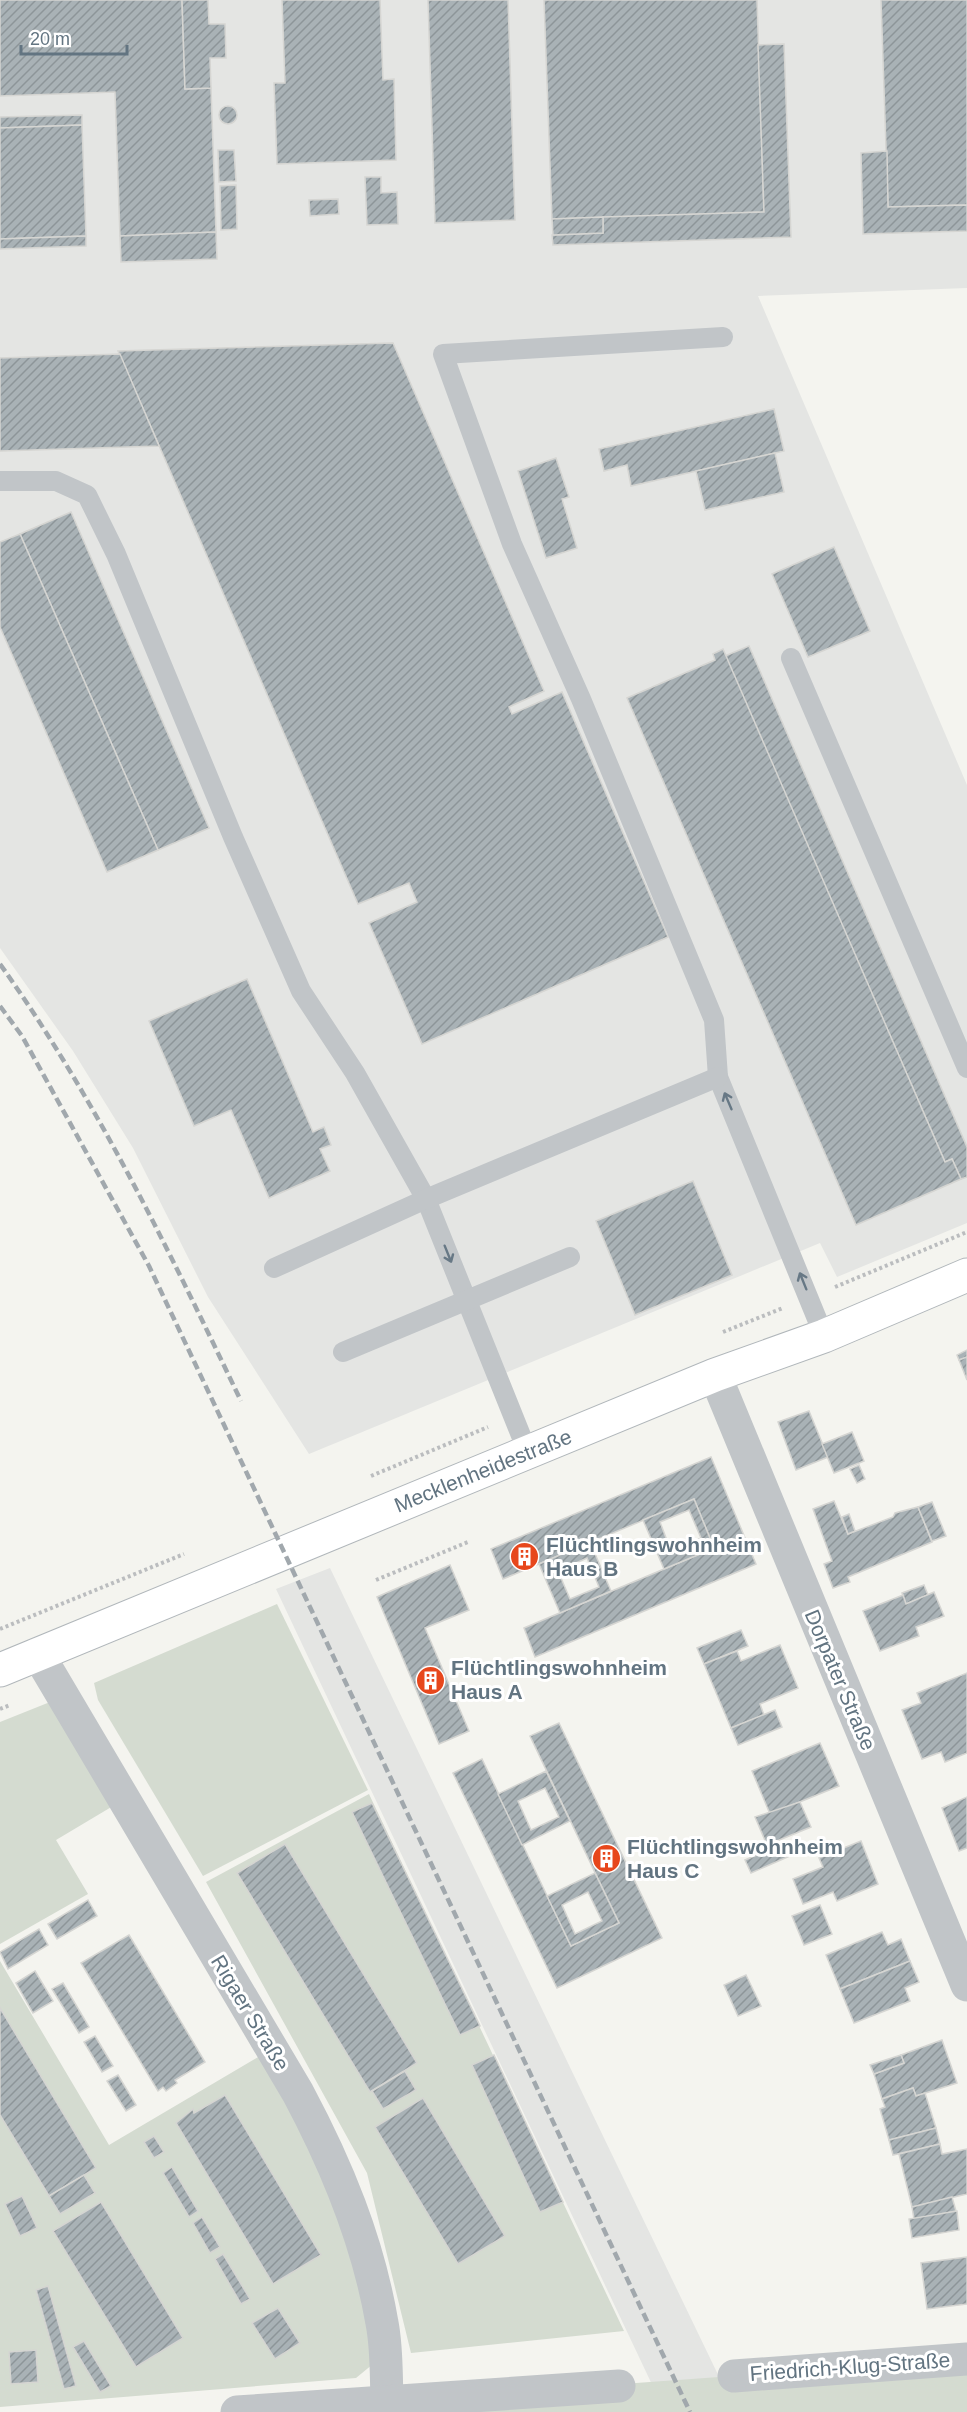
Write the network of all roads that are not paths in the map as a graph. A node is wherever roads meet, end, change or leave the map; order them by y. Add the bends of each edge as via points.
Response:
1 (723, 337) dead end
2 (0, 481) edge
3 (791, 658) dead end
4 (967, 1068) edge
5 (718, 1077) junction
6 (426, 1199) junction
7 (570, 1257) dead end
8 (274, 1268) dead end
9 (967, 1275) edge
10 (466, 1299) junction
11 (824, 1336) junction
12 (343, 1352) dead end
13 (715, 1375) junction
14 (528, 1453) junction
15 (38, 1654) junction
16 (0, 1670) edge
17 (967, 1985) edge
18 (967, 2359) edge
19 (734, 2376) dead end
20 (619, 2386) dead end
21 (387, 2400) junction
22 (237, 2412) edge

1 - 5 lane via 443,354 512,544 714,1020
2 - 6 lane via 56,481 87,495 116,554 301,991 355,1072
3 - 4 lane
5 - 6 lane
11 -> 5 lane
6 - 8 lane
6 -> 10 lane
7 - 10 lane
9 - 11 main road, Mecklenheidestraße
10 - 12 lane
10 - 14 lane
11 - 13 main road, Mecklenheidestraße
13 - 14 main road, Mecklenheidestraße
13 - 17 street, Dorpater Straße
14 - 15 main road, Mecklenheidestraße
15 - 16 main road, Mecklenheidestraße
15 - 21 street, Rigaer Straße via 328,2148 353,2211 371,2273 383,2325
18 - 19 street, Friedrich-Klug-Straße
20 - 21 street
21 - 22 street

